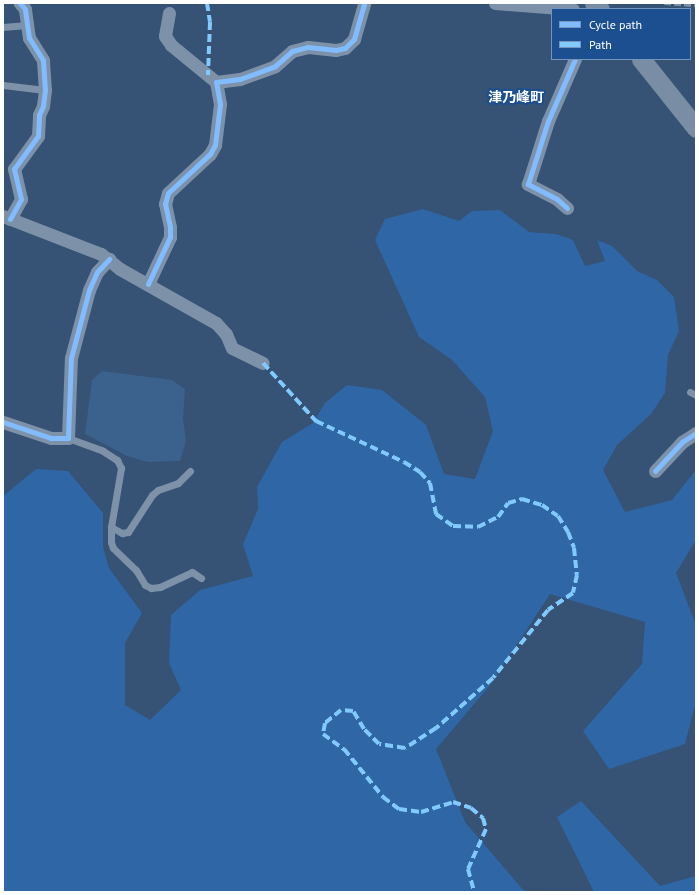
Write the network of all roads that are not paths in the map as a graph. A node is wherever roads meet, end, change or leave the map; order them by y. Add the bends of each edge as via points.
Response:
1 (20, 3) edge
2 (364, 3) edge
3 (495, 3) edge
4 (560, 8) edge
5 (169, 13) dead end
6 (27, 25) junction
7 (3, 27) edge
8 (575, 60) edge
9 (642, 60) edge
10 (216, 82) junction
11 (3, 84) edge
12 (45, 90) junction
13 (696, 128) edge
14 (567, 208) dead end
15 (6, 217) edge
16 (108, 259) junction
17 (148, 284) junction
18 (263, 362) dead end
19 (3, 422) edge
20 (696, 433) edge
21 (68, 438) junction
22 (190, 471) dead end
23 (655, 471) dead end
24 (111, 527) junction
25 (201, 578) dead end

1 - 6 street
2 - 10 street via 354,38 345,48 297,49 275,66 240,79
3 - 4 street
5 - 10 street via 165,36 171,45
6 - 7 lane
6 - 12 street via 33,47 43,60
8 - 14 street via 548,121 528,184 557,199
9 - 13 main road
10 - 17 street via 220,104 215,145 210,154 168,193 165,204 170,237
11 - 12 lane
12 - 15 street via 39,115 38,136 14,169 21,199
15 - 16 street
16 - 17 street
16 - 21 street via 97,272 89,290 73,350
17 - 18 street via 216,323 226,334 232,348
19 - 21 street via 51,438
20 - 23 street via 682,442
21 - 24 lane via 103,451 117,460 121,468
22 - 24 lane via 178,483 158,490 152,495 134,527 128,532 122,533
24 - 25 lane via 113,548 136,570 145,585 152,588 160,587 192,572

